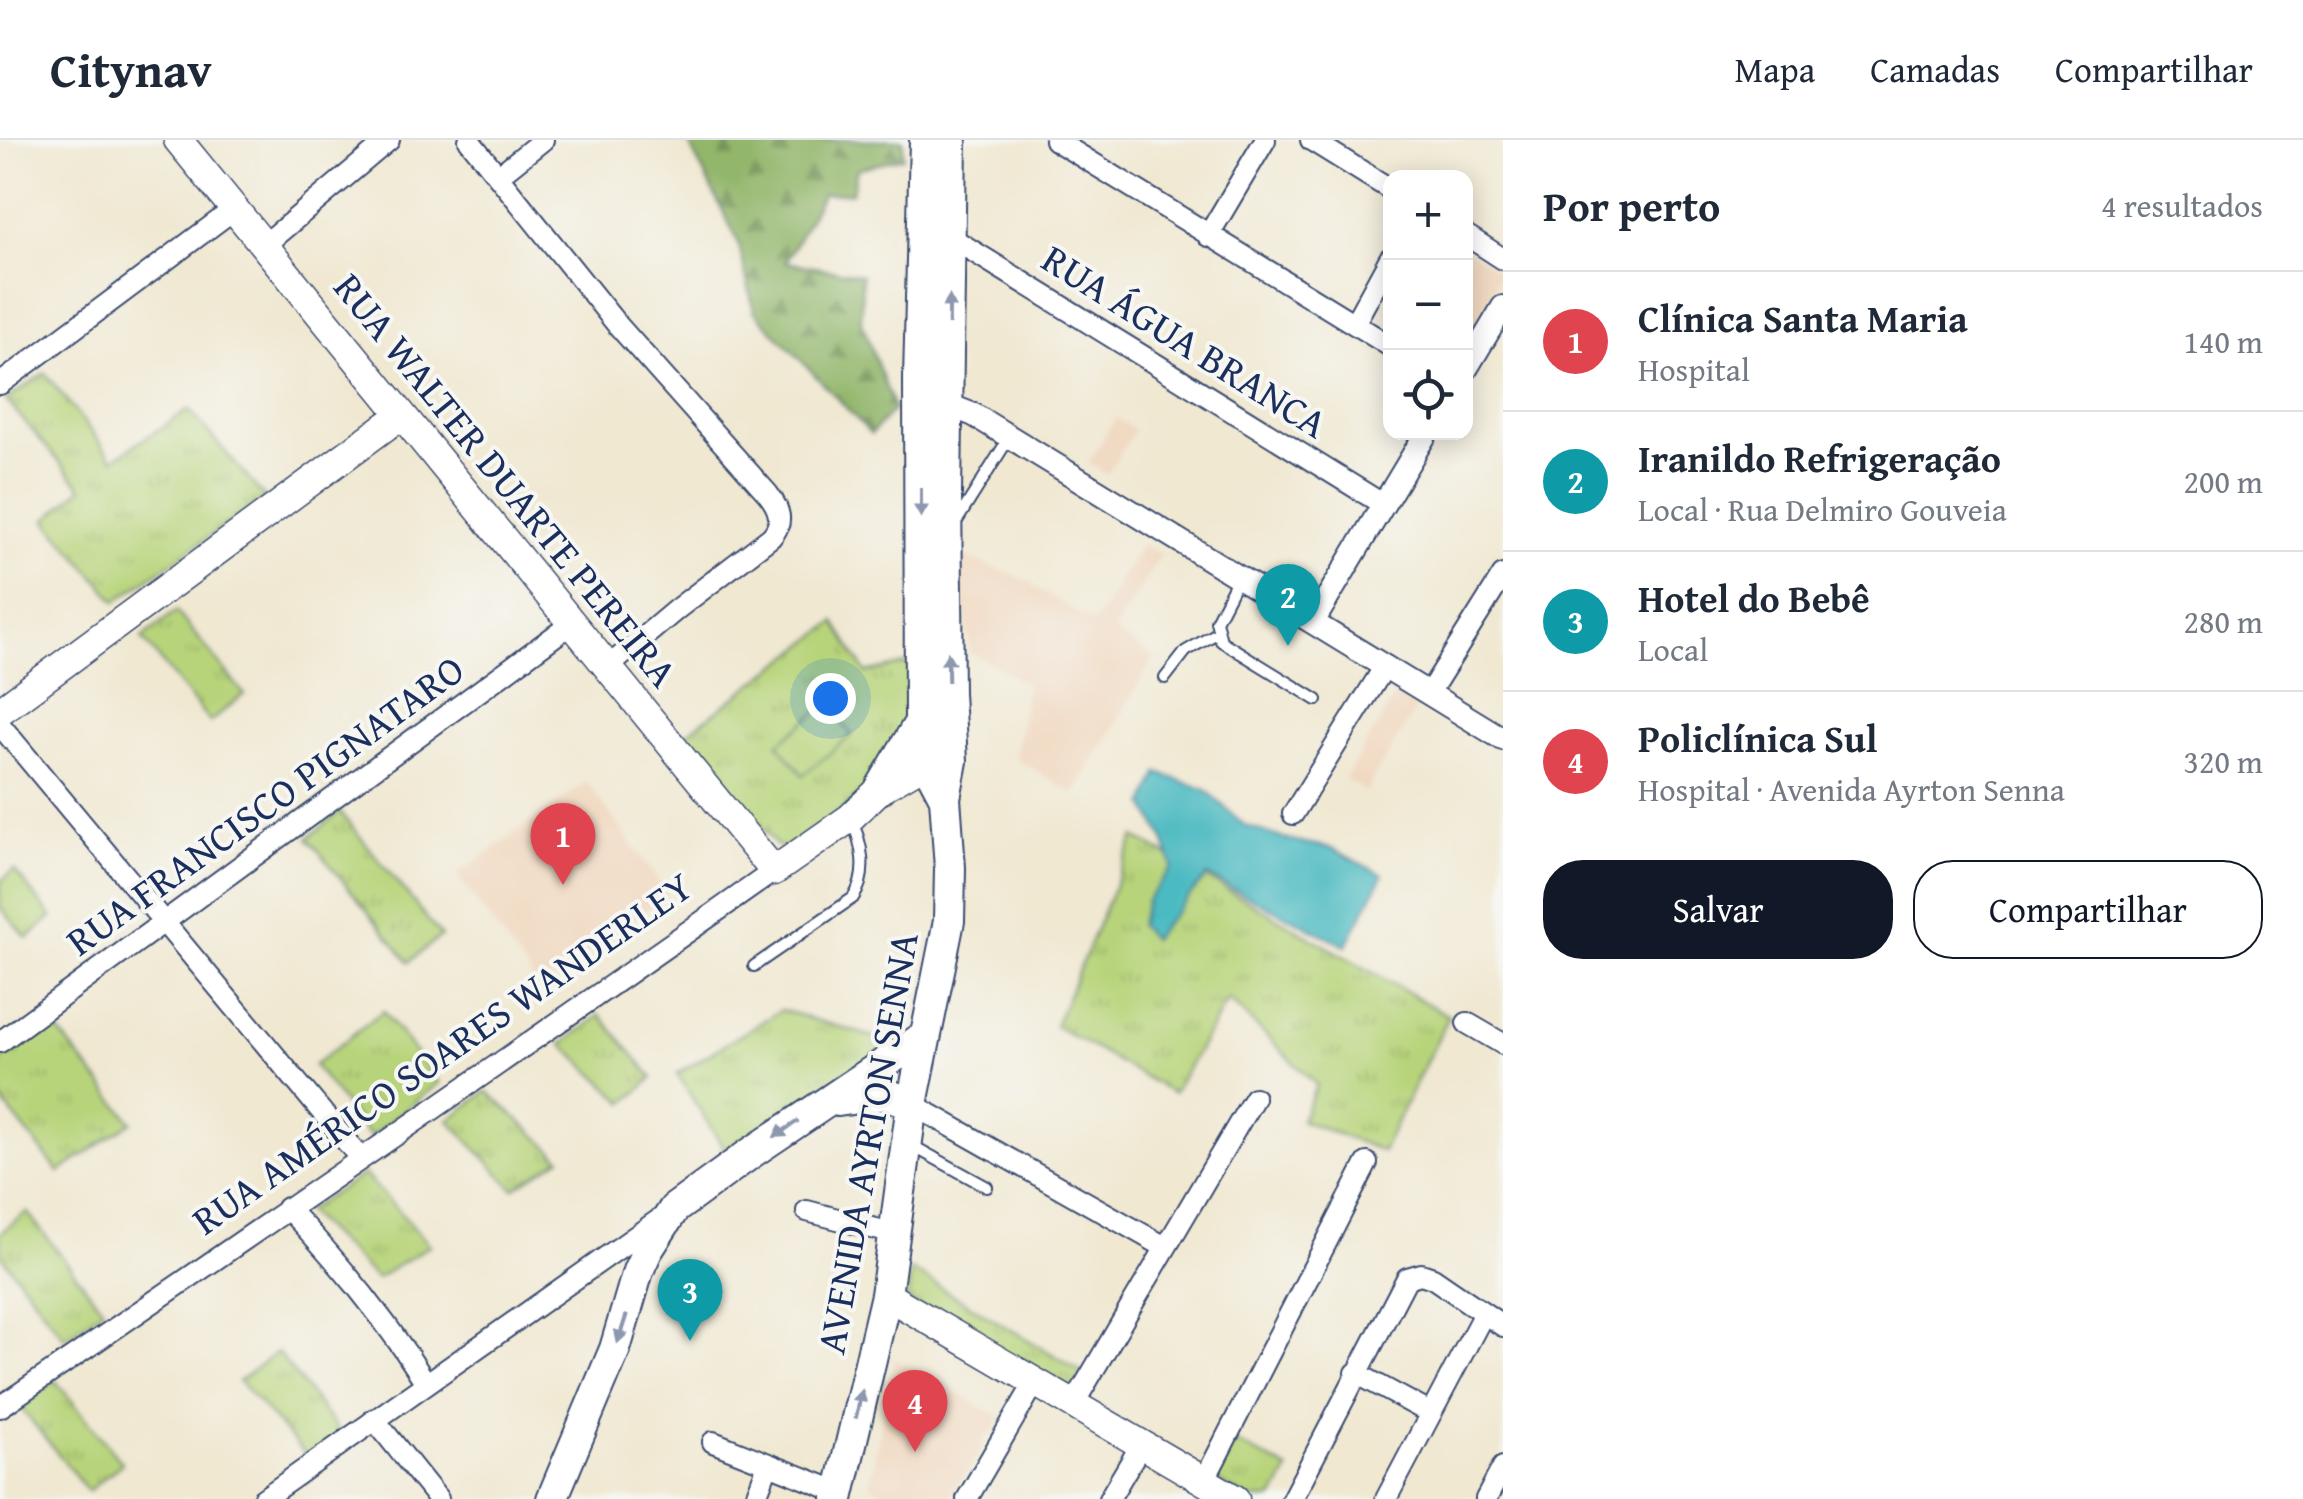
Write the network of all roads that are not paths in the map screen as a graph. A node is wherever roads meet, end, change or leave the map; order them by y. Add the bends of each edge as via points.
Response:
1 (178, 140) edge
2 (389, 140) edge
3 (468, 140) edge
4 (543, 140) edge
5 (926, 140) edge
6 (951, 140) edge
7 (1055, 140) edge
8 (1265, 140) edge
9 (1311, 140) edge
10 (498, 176) junction
11 (1383, 185) edge
12 (233, 210) junction
13 (1208, 236) junction
14 (950, 237) junction
15 (1473, 240) edge
16 (263, 246) junction
17 (1503, 258) edge
18 (1389, 260) edge
19 (1503, 307) edge
20 (1354, 324) junction
21 (1383, 342) edge
22 (1473, 357) edge
23 (0, 384) edge
24 (939, 413) junction
25 (401, 415) junction
26 (1002, 433) junction
27 (1422, 440) edge
28 (1384, 505) junction
29 (946, 538) junction
30 (1503, 574) edge
31 (1238, 577) junction
32 (1312, 622) junction
33 (572, 624) junction
34 (1217, 633) junction
35 (1384, 666) junction
36 (608, 668) junction
37 (1165, 678) dead end
38 (1429, 693) junction
39 (1317, 700) dead end
40 (0, 710) edge
41 (920, 722) junction
42 (0, 724) edge
43 (950, 732) junction
44 (1503, 739) edge
45 (926, 762) junction
46 (880, 790) junction
47 (947, 792) junction
48 (1293, 814) dead end
49 (850, 818) junction
50 (774, 871) junction
51 (165, 923) junction
52 (754, 966) dead end
53 (1467, 1023) dead end
54 (925, 1036) junction
55 (0, 1042) edge
56 (1503, 1044) edge
57 (1254, 1098) dead end
58 (827, 1102) junction
59 (912, 1104) junction
60 (908, 1143) junction
61 (361, 1159) junction
62 (1367, 1163) dead end
63 (987, 1188) dead end
64 (287, 1208) junction
65 (674, 1209) junction
66 (806, 1211) dead end
67 (895, 1234) junction
68 (1165, 1247) junction
69 (611, 1254) junction
70 (638, 1271) junction
71 (886, 1295) junction
72 (1484, 1314) junction
73 (1503, 1326) edge
74 (1356, 1373) junction
75 (426, 1383) junction
76 (1034, 1384) junction
77 (1073, 1405) junction
78 (0, 1407) edge
79 (1430, 1413) junction
80 (374, 1419) junction
81 (713, 1442) dead end
82 (1141, 1446) junction
83 (768, 1465) junction
84 (1503, 1467) edge
85 (1204, 1481) junction
86 (838, 1496) edge
87 (264, 1499) edge
88 (438, 1499) edge
89 (552, 1499) edge
90 (755, 1499) edge
91 (967, 1499) edge
92 (1109, 1499) edge
93 (1235, 1499) edge
94 (1292, 1499) edge
95 (1386, 1499) edge
96 (1486, 1499) edge

1 - 12 main road, RUA WALTER DUARTE PEREIRA
2 - 16 street
3 - 10 street
4 - 10 street
5 - 24 main road, AVENIDA AYRTON SENNA
6 - 14 main road, AVENIDA AYRTON SENNA
7 - 13 street
8 - 13 street
9 - 11 street
10 - 36 street via 779,513 771,538
12 - 16 main road, RUA WALTER DUARTE PEREIRA
12 - 23 street
13 - 20 street
24 -> 14 main road, AVENIDA AYRTON SENNA
14 - 28 street, RUA ÁGUA BRANCA
15 - 17 street
16 - 25 main road, RUA WALTER DUARTE PEREIRA
18 - 20 street
19 - 22 street
20 - 21 street
24 - 26 street
24 - 29 main road, AVENIDA AYRTON SENNA
24 -> 41 main road, AVENIDA AYRTON SENNA
25 - 33 main road, RUA WALTER DUARTE PEREIRA
25 - 40 main road
26 - 29 lane
26 - 31 street
27 - 28 street
28 - 32 street
43 -> 29 main road, AVENIDA AYRTON SENNA
30 - 38 street
31 - 32 street
31 - 34 lane via 1219,612
32 - 35 street
33 - 36 main road, RUA WALTER DUARTE PEREIRA
33 - 51 street, RUA FRANCISCO PIGNATARO
34 - 37 lane via 1186,650
34 - 39 lane
35 - 38 street
35 - 48 street
36 - 50 main road, RUA WALTER DUARTE PEREIRA
38 - 44 street
41 - 45 main road, AVENIDA AYRTON SENNA
41 - 46 main road
42 - 51 street
43 - 45 main road, RUA AMÉRICO SOARES WANDERLEY
43 - 47 main road, AVENIDA AYRTON SENNA
45 - 46 main road, RUA AMÉRICO SOARES WANDERLEY
45 - 47 main road, AVENIDA AYRTON SENNA
46 - 49 main road, RUA AMÉRICO SOARES WANDERLEY
47 - 54 main road, AVENIDA AYRTON SENNA via 949,921
49 - 50 main road, RUA AMÉRICO SOARES WANDERLEY
49 - 52 lane via 859,836 860,889
50 - 61 street, RUA AMÉRICO SOARES WANDERLEY
51 - 55 street, RUA FRANCISCO PIGNATARO
51 - 61 street
53 - 56 street
54 - 58 main road
54 - 59 main road, AVENIDA AYRTON SENNA
57 - 68 street
58 - 59 main road via 877,1094
58 -> 65 main road
59 - 60 main road, AVENIDA AYRTON SENNA
59 - 68 street
60 - 63 lane
60 - 67 main road, AVENIDA AYRTON SENNA
61 - 64 street, RUA AMÉRICO SOARES WANDERLEY
62 - 85 street
64 - 75 street via 345,1268
64 - 78 street, RUA AMÉRICO SOARES WANDERLEY
65 - 69 street
65 - 70 main road
66 - 67 street
67 - 71 main road, AVENIDA AYRTON SENNA
68 - 77 street
69 - 70 street via 629,1258
69 - 75 street
70 -> 89 main road via 615,1349
71 - 76 main road
86 -> 71 main road, AVENIDA AYRTON SENNA
72 - 73 street
72 - 74 street via 1433,1278 1406,1278
72 - 79 street
74 - 79 street
74 - 94 street
75 - 80 street
76 - 77 main road
76 - 91 street
77 - 82 main road
79 - 95 street
80 - 87 street
80 - 88 street
81 - 83 street
82 - 85 main road
82 - 92 street
83 - 86 street
83 - 90 street
84 - 96 street
85 - 93 main road

